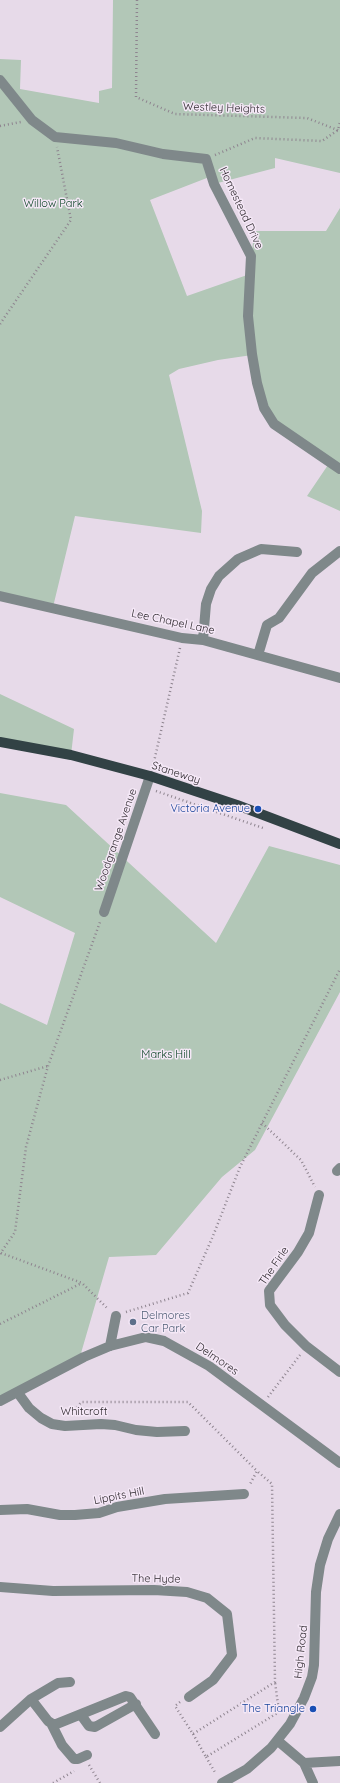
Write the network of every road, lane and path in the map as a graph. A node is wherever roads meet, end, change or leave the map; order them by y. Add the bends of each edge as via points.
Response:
1 (137, 0) edge
2 (0, 80) edge
3 (32, 120) junction
4 (340, 122) edge
5 (0, 126) edge
6 (339, 131) edge
7 (55, 137) junction
8 (206, 159) junction
9 (0, 324) edge
10 (340, 469) edge
11 (340, 550) edge
12 (297, 552) dead end
13 (0, 596) edge
14 (182, 638) junction
15 (203, 640) junction
16 (258, 655) junction
17 (340, 678) edge
18 (0, 742) edge
19 (150, 776) junction
20 (146, 788) junction
21 (266, 829) dead end
22 (340, 844) edge
23 (104, 912) joint
24 (340, 969) edge
25 (48, 1066) junction
26 (0, 1080) edge
27 (262, 1123) junction
28 (319, 1195) joint
29 (1, 1254) edge
30 (82, 1283) junction
31 (116, 1316) junction
32 (0, 1324) edge
33 (110, 1346) junction
34 (306, 1346) junction
35 (340, 1372) edge
36 (18, 1393) junction
37 (0, 1401) edge
38 (262, 1405) junction
39 (185, 1431) dead end
40 (340, 1463) edge
41 (258, 1471) dead end
42 (244, 1494) dead end
43 (0, 1510) edge
44 (340, 1514) edge
45 (0, 1587) edge
46 (70, 1682) dead end
47 (275, 1682) junction
48 (189, 1697) joint
49 (31, 1699) junction
50 (136, 1704) junction
51 (81, 1715) junction
52 (51, 1723) junction
53 (0, 1726) edge
54 (155, 1734) dead end
55 (192, 1734) junction
56 (278, 1741) junction
57 (206, 1757) junction
58 (87, 1759) joint
59 (340, 1761) edge
60 (304, 1763) junction
61 (80, 1767) dead end
62 (220, 1780) edge
63 (53, 1783) edge
64 (100, 1783) edge
65 (313, 1783) edge

1 - 6 path, Westley Heights via 136,97 175,114 307,118
2 - 3 street
3 - 5 path
3 - 7 street
4 - 6 path
6 - 8 path via 322,141 255,138
7 - 8 street via 116,143 163,154
7 - 9 path via 71,220
8 - 10 street, Homestead Drive via 214,184 251,256 248,316 254,369 264,408 274,424
11 - 16 street via 312,573 279,618 267,625
12 - 15 street via 261,549 238,559 219,576 206,604
13 - 14 street, Lee Chapel Lane
14 - 15 street, Lee Chapel Lane
14 - 19 path
15 - 16 street, Lee Chapel Lane
16 - 17 street, Lee Chapel Lane
18 - 19 main road, Staneway via 71,755
19 - 20 street, Woodgrange Avenue
19 - 22 main road, Staneway
20 - 21 path
20 - 23 street, Woodgrange Avenue
23 - 25 path
24 - 27 path
25 - 26 path
25 - 29 path via 26,1147 15,1232
27 - 28 path via 301,1160
27 - 31 path via 240,1166 188,1293
28 - 34 street, The Firle via 309,1233 269,1291 270,1305
29 - 30 path
30 - 31 path
30 - 32 path
31 - 33 street
33 - 36 street, Delmores via 84,1357
33 - 38 street, Delmores via 146,1337 164,1341 209,1366
34 - 35 street, The Firle
34 - 38 path
36 - 37 street, Delmores
36 - 39 street, Whitcroft via 29,1408 52,1424 102,1424 157,1432
38 - 40 street, Delmores
41 - 47 path via 272,1484
42 - 43 street, Lippits Hill via 165,1499 76,1515 27,1509
44 - 56 street, High Road via 328,1539 320,1565 316,1592 312,1677 300,1707
45 - 48 street, The Hyde via 154,1590 186,1592 207,1598 227,1614 232,1655 213,1680
46 - 49 street via 58,1683
47 - 55 path
47 - 57 path via 279,1712
48 - 55 path via 175,1706
49 - 52 street
49 - 53 street
50 - 51 street via 126,1696
50 - 51 street via 94,1727 89,1726
50 - 54 street
51 - 52 street via 57,1724
52 - 58 street via 62,1745 74,1759
55 - 57 path
56 - 60 street
56 - 62 street, High Road via 246,1769
57 - 62 path
58 - 64 path
59 - 60 street
60 - 65 street
61 - 63 path

